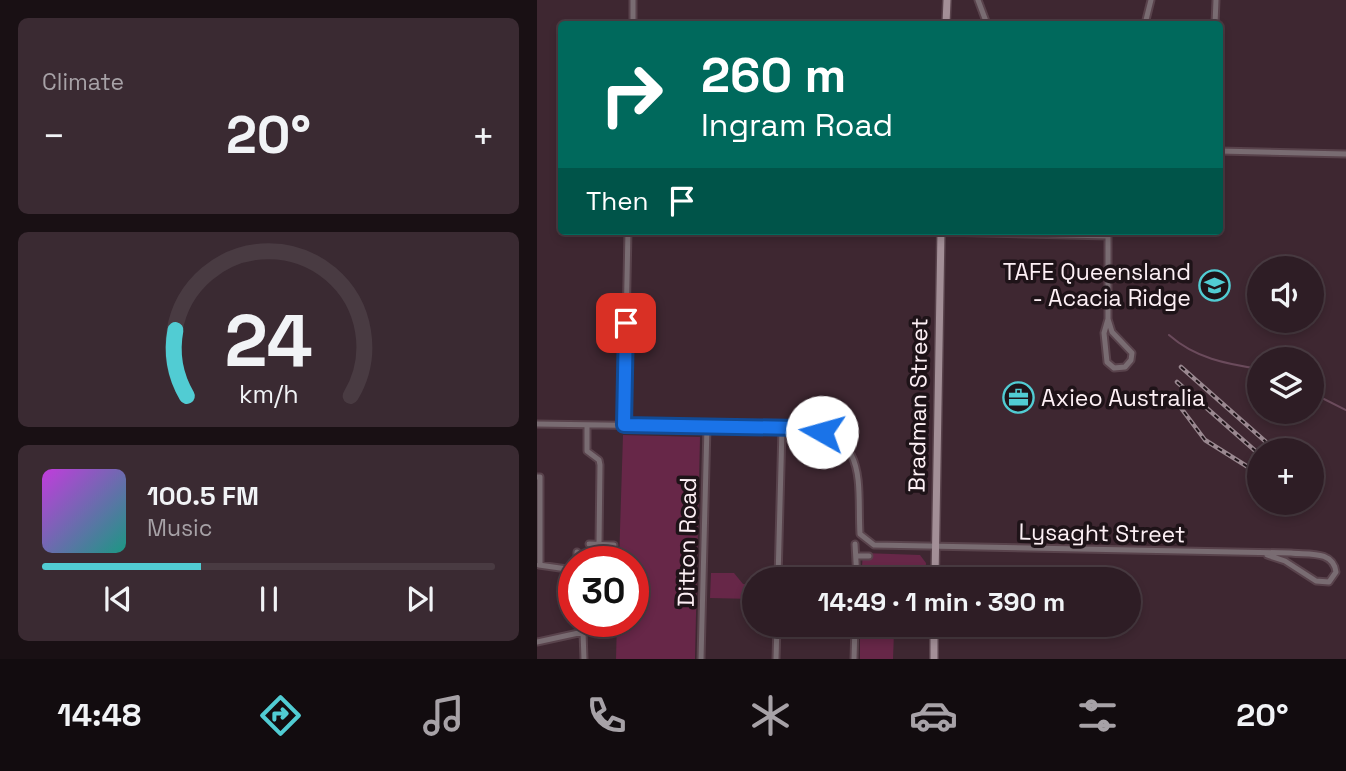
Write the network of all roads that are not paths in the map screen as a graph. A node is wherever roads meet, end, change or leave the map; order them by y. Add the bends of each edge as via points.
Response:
1 (633, 0) edge
2 (947, 0) edge
3 (978, 0) edge
4 (1151, 0) edge
5 (1216, 0) edge
6 (633, 21) edge
7 (946, 21) edge
8 (986, 21) edge
9 (1146, 21) edge
10 (1215, 21) edge
11 (1223, 151) edge
12 (1346, 154) edge
13 (628, 235) edge
14 (941, 235) edge
15 (1066, 235) edge
16 (1107, 319) junction
17 (537, 424) edge
18 (587, 425) junction
19 (624, 425) junction
20 (707, 426) junction
21 (782, 428) junction
22 (539, 477) edge
23 (589, 544) dead end
24 (599, 544) junction
25 (855, 544) dead end
26 (614, 545) dead end
27 (936, 547) junction
28 (1267, 555) junction
29 (858, 556) junction
30 (869, 556) dead end
31 (538, 566) edge
32 (778, 567) edge
33 (858, 567) edge
34 (935, 567) edge
35 (558, 568) edge
36 (777, 637) edge
37 (855, 637) edge
38 (934, 637) edge
39 (537, 642) edge
40 (584, 659) edge
41 (701, 659) edge
42 (776, 659) edge
43 (854, 659) edge
44 (934, 659) edge

1 - 6 street
2 - 7 main road
3 - 8 street
4 - 9 street
5 - 10 street
11 - 12 street
13 - 19 street
14 - 27 main road, Bradman Street
15 - 16 street via 1108,236
16 - 16 street via 1112,332 1130,350 1131,360 1125,367 1114,369 1107,362
17 - 18 street
18 - 19 street
18 - 24 street via 587,451 600,465
19 - 20 street
20 - 21 street
20 - 41 street, Ditton Road
21 - 27 street, Lysaght Street via 822,432 850,454 860,476 860,532 867,542
21 - 32 street
22 - 31 street
23 - 24 street
24 - 26 street
25 - 29 street
27 - 28 street, Lysaght Street
27 - 34 main road, Bradman Street
28 - 28 street, Lysaght Street via 1326,556 1336,572 1329,582 1318,582
29 - 30 street
29 - 33 street
31 - 35 street
36 - 42 street
37 - 43 street
38 - 44 main road
39 - 40 street via 583,632

